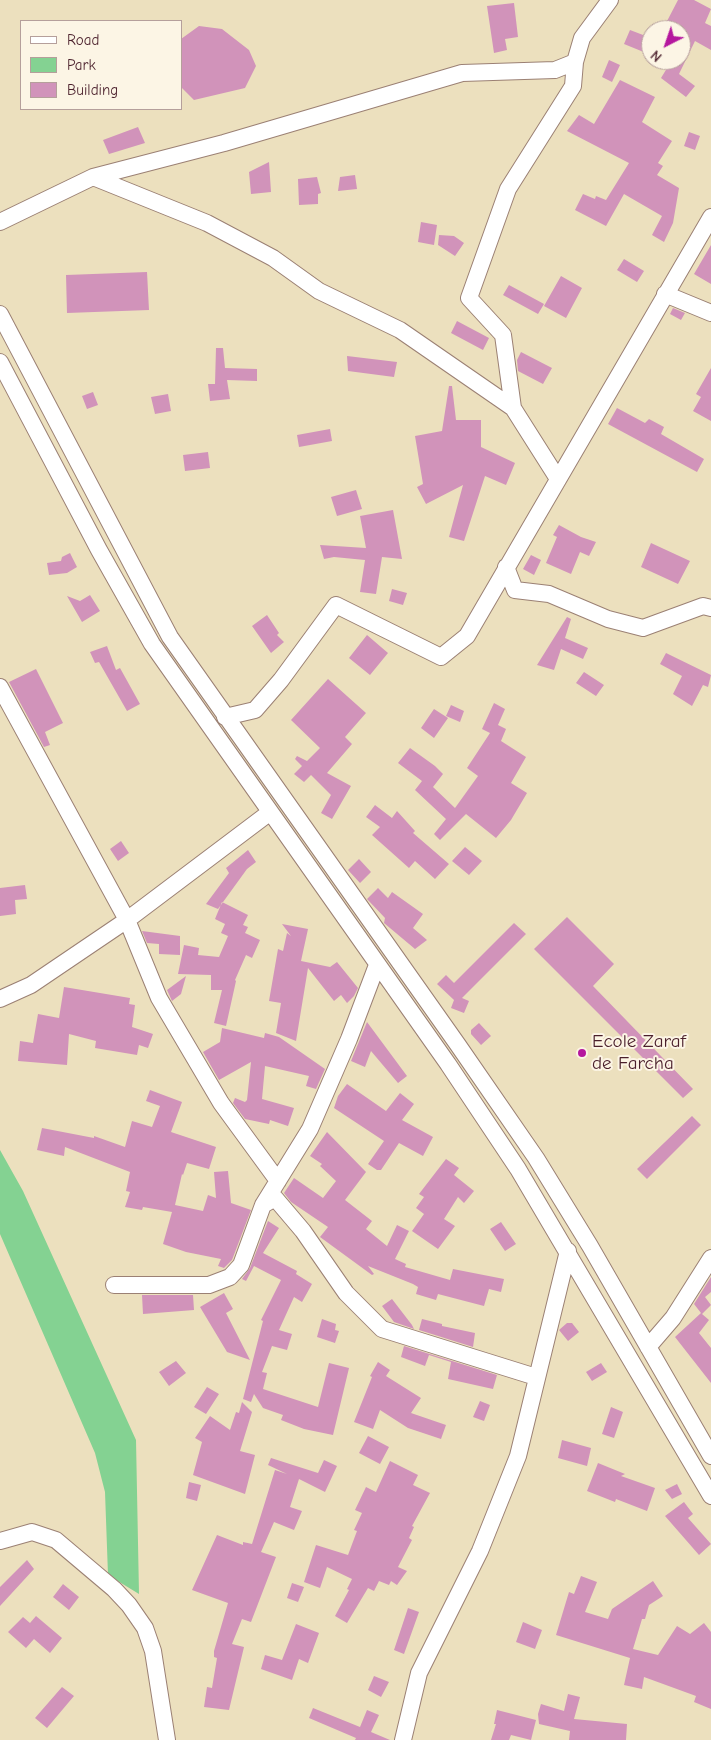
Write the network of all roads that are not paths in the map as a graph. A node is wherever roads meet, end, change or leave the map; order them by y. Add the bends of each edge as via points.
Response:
1 (610, 0) edge
2 (575, 62) junction
3 (93, 178) junction
4 (711, 217) edge
5 (0, 222) edge
6 (665, 294) junction
7 (711, 313) edge
8 (0, 314) edge
9 (0, 362) edge
10 (513, 408) junction
11 (558, 478) junction
12 (506, 567) junction
13 (711, 608) edge
14 (0, 687) edge
15 (225, 717) junction
16 (269, 813) junction
17 (127, 920) junction
18 (377, 965) junction
19 (0, 999) edge
20 (536, 1158) junction
21 (518, 1169) junction
22 (278, 1181) junction
23 (263, 1205) junction
24 (568, 1251) junction
25 (711, 1258) edge
26 (114, 1285) dead end
27 (648, 1347) junction
28 (536, 1377) junction
29 (711, 1456) edge
30 (711, 1496) edge
31 (2, 1538) edge
32 (167, 1740) edge
33 (403, 1740) edge

1 - 2 street via 582,38
2 - 3 street via 555,70 462,73
2 - 10 street via 573,86 508,189 469,298 503,335
3 - 5 street
3 - 10 street via 207,223 273,258 319,291 400,330
4 - 6 street
6 - 7 street
6 - 11 street
8 - 15 street via 170,636
9 - 16 street via 152,644
10 - 11 street
11 - 12 street
12 - 13 street via 515,590 550,594 608,618 643,628 703,606
12 - 15 street via 468,636 441,657 336,605 255,710
14 - 17 street
15 - 20 street
16 - 17 street
16 - 18 street
17 - 19 street via 31,985
17 - 22 street via 159,998 221,1103
18 - 21 street
18 - 22 street via 310,1129
20 - 21 street
20 - 27 street
21 - 24 street
22 - 23 street
23 - 26 street via 240,1265 230,1277 209,1286
23 - 28 street via 274,1198 346,1293 382,1329
24 - 28 street
24 - 30 street
25 - 27 street via 674,1318
27 - 29 street
28 - 33 street via 518,1456 480,1551 419,1673
31 - 32 street via 32,1532 56,1540 128,1605 145,1628 153,1651

